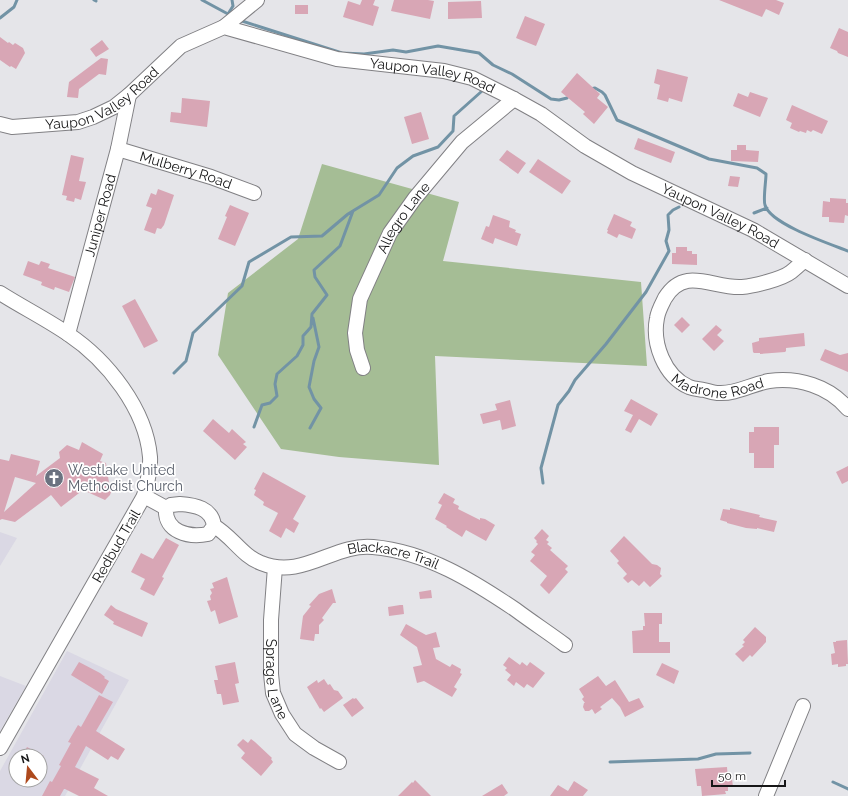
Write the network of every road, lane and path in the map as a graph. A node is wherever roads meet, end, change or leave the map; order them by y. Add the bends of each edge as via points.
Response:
1 (257, 0) edge
2 (224, 28) junction
3 (129, 95) junction
4 (514, 99) junction
5 (0, 124) edge
6 (118, 149) junction
7 (254, 192) dead end
8 (805, 260) junction
9 (848, 286) edge
10 (0, 293) edge
11 (68, 334) junction
12 (363, 368) dead end
13 (848, 409) edge
14 (144, 496) junction
15 (166, 508) junction
16 (214, 526) junction
17 (275, 567) junction
18 (565, 645) dead end
19 (802, 706) dead end
20 (0, 748) edge
21 (339, 762) dead end
22 (766, 796) edge

1 - 2 street
2 - 3 street, Yaupon Valley Road via 181,46
2 - 4 street, Yaupon Valley Road via 337,59 444,72 472,78
3 - 5 street, Yaupon Valley Road via 114,107 78,122 12,127
3 - 6 street, Juniper Road
4 - 8 street, Yaupon Valley Road via 541,114 585,146 632,173 753,230
4 - 12 street, Allegro Lane via 462,142 390,232 360,300 355,333
6 - 7 street, Mulberry Road
6 - 11 street, Juniper Road
8 - 9 street, Yaupon Valley Road
8 - 13 street, Madrone Road via 790,273 767,282 742,287 694,280 678,284 670,290 657,318 660,355 672,375 689,387 718,393 735,391 768,381 791,380 808,383 826,391
10 - 11 street, Redbud Trail
11 - 14 street, Redbud Trail via 88,349 106,368 126,393 139,416 147,438 150,458
14 - 15 street
14 - 20 street, Redbud Trail
15 - 16 street, Blackacre Trail via 180,504 199,506 208,512
15 - 16 street via 165,516 168,523 190,536 208,534
16 - 17 street, Blackacre Trail via 254,559
17 - 18 street, Blackacre Trail via 307,564 354,548 372,547 401,552 437,564 480,586
17 - 21 street, Sprage Lane via 271,620 273,693 295,734
19 - 22 street

